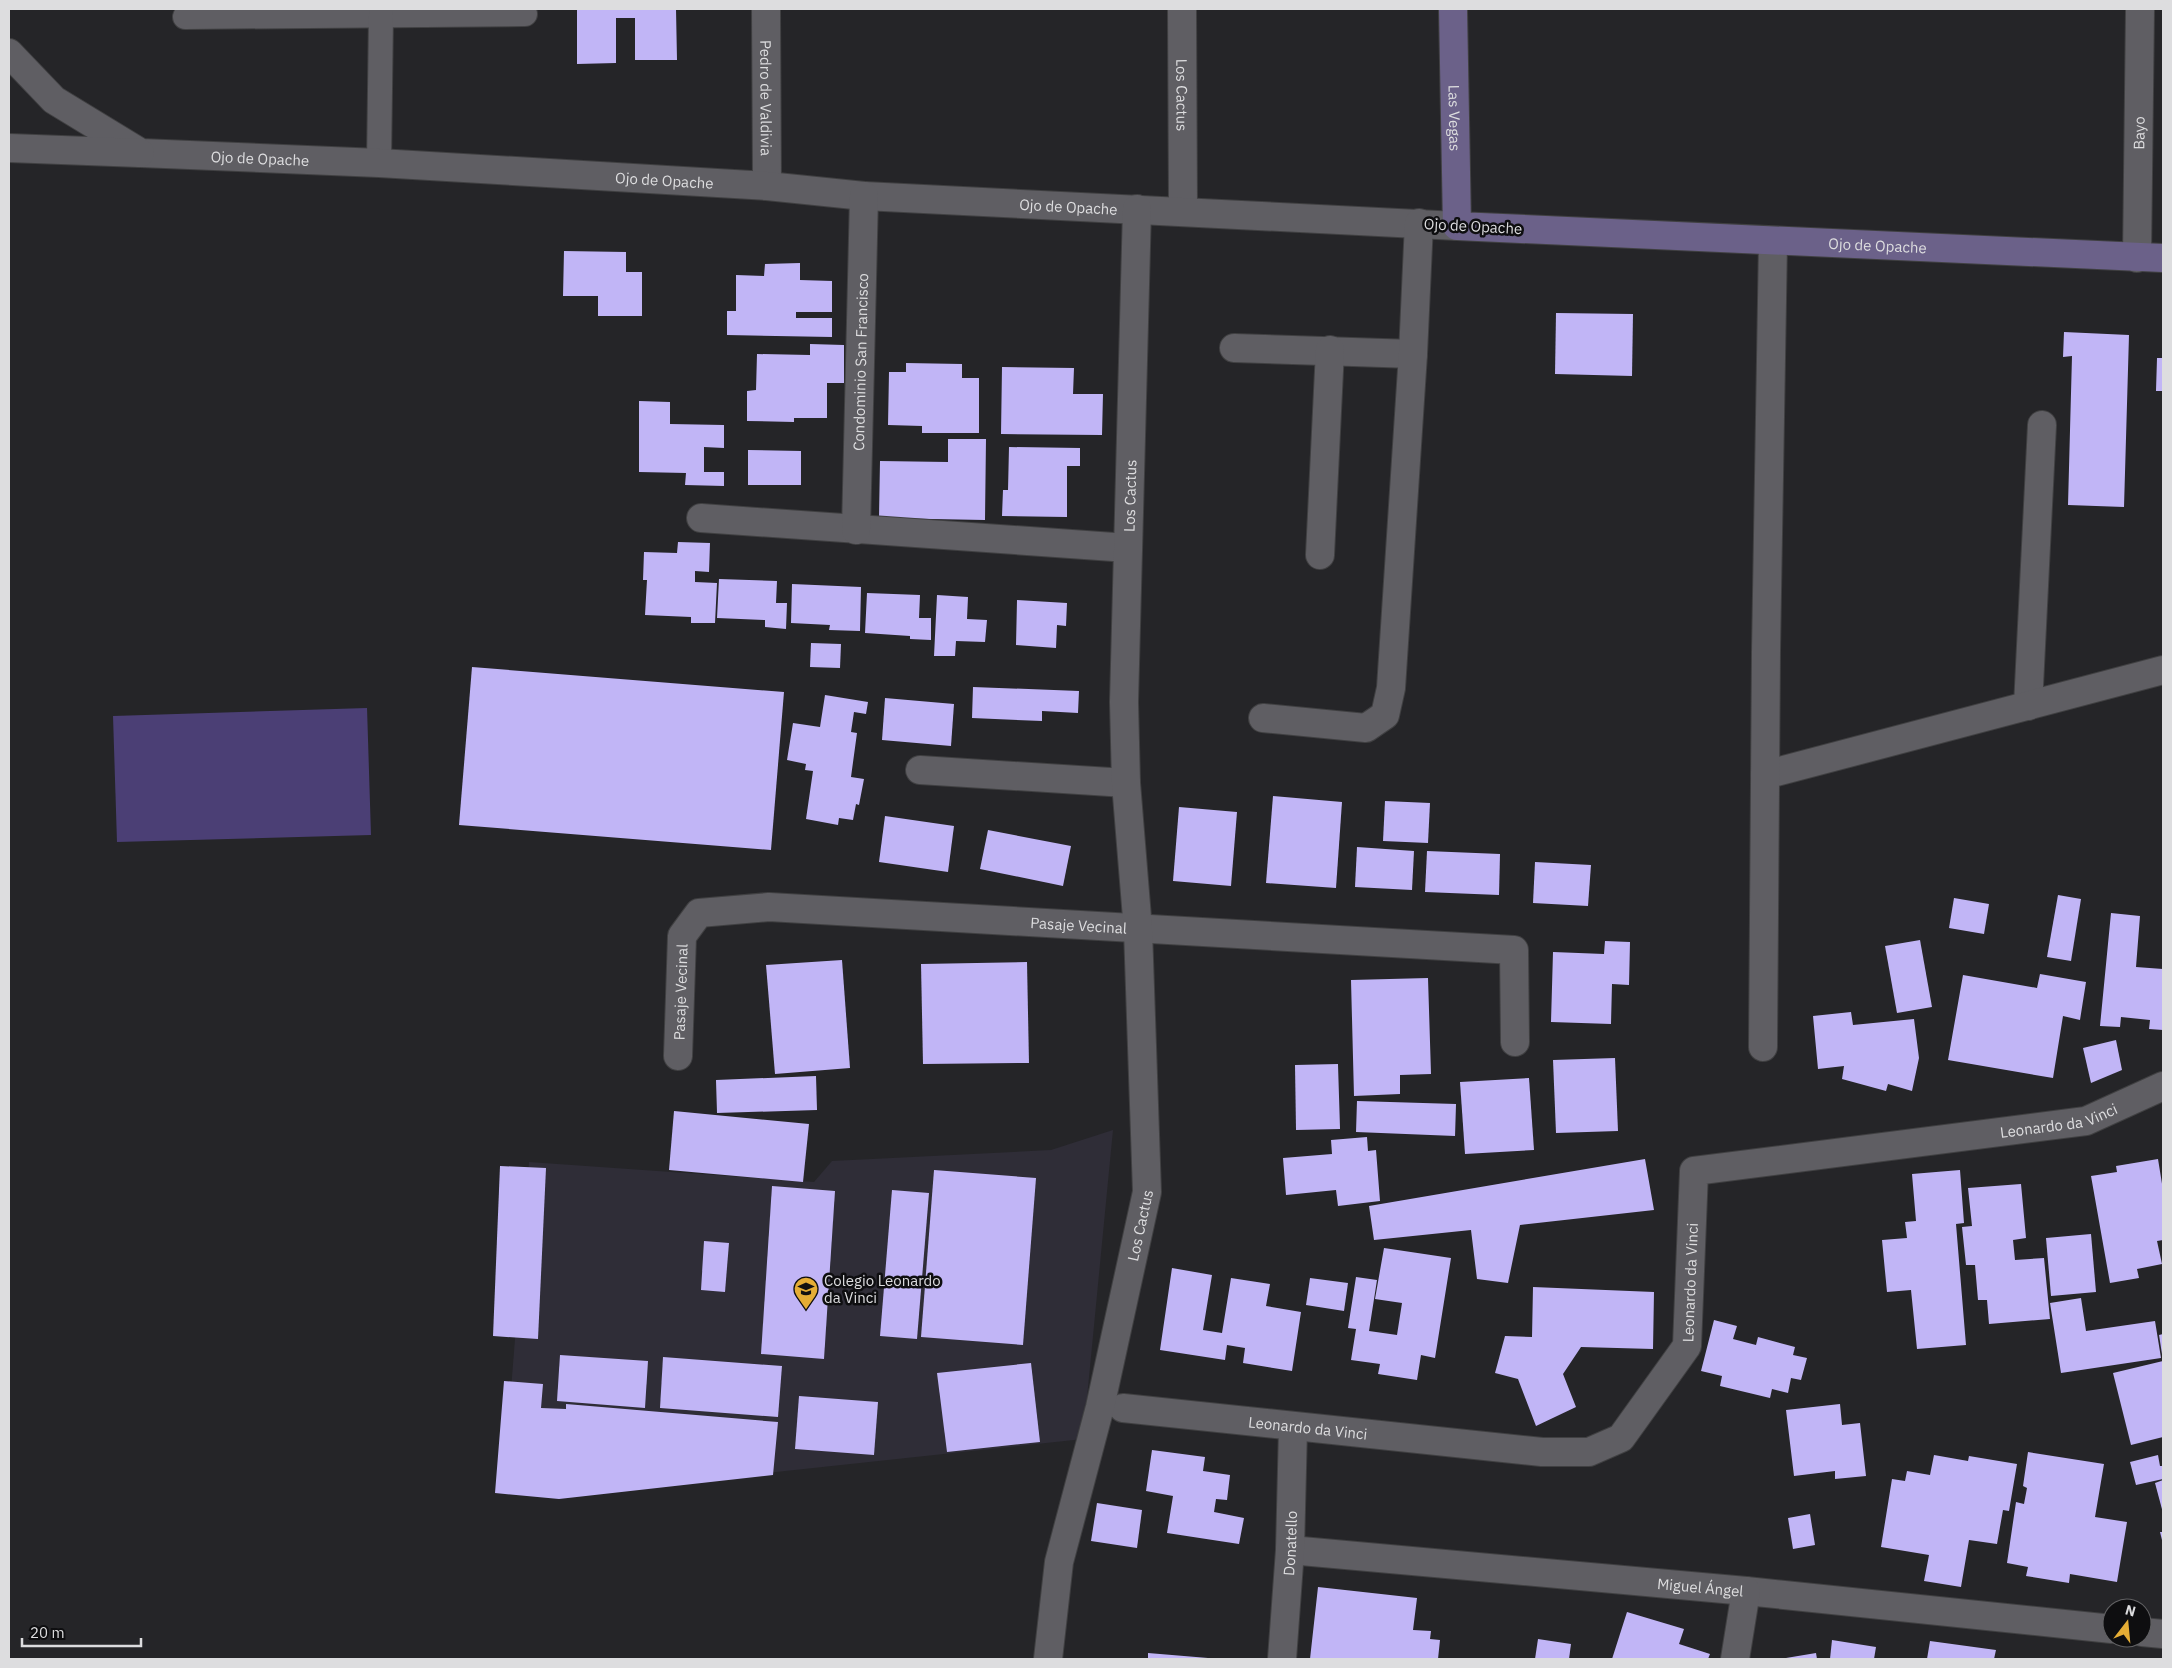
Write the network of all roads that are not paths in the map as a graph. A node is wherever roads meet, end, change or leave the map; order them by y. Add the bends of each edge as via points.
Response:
1 (766, 9) edge
2 (1182, 9) edge
3 (1453, 9) edge
4 (2140, 9) edge
5 (525, 14) dead end
6 (381, 15) junction
7 (185, 16) dead end
8 (9, 53) edge
9 (9, 148) edge
10 (141, 153) junction
11 (379, 162) junction
12 (767, 186) junction
13 (864, 196) junction
14 (1137, 209) junction
15 (1183, 211) junction
16 (1418, 223) junction
17 (1456, 226) junction
18 (1773, 241) junction
19 (2150, 258) edge
20 (1234, 348) dead end
21 (1330, 350) junction
22 (1414, 354) junction
23 (2042, 425) dead end
24 (701, 518) dead end
25 (856, 530) junction
26 (1128, 548) junction
27 (1320, 555) dead end
28 (2163, 670) edge
29 (2028, 706) junction
30 (1262, 718) dead end
31 (920, 770) dead end
32 (1765, 776) junction
33 (1126, 783) junction
34 (1138, 930) junction
35 (1515, 1042) dead end
36 (1763, 1047) dead end
37 (678, 1056) dead end
38 (2163, 1086) edge
39 (1123, 1408) dead end
40 (1292, 1428) junction
41 (1290, 1550) junction
42 (1746, 1591) junction
43 (2102, 1628) edge
44 (1048, 1659) edge
45 (1282, 1659) edge
46 (1735, 1659) edge

1 - 12 street, Pedro de Valdivia
2 - 15 street, Los Cactus
3 - 17 main road, Las Vegas
4 - 19 street, Bayo
5 - 6 lane
6 - 7 lane
6 - 11 lane
8 - 10 street, Ojo de Opache via 54,100
9 - 10 street
10 - 11 street, Ojo de Opache
11 - 12 street, Ojo de Opache
12 - 13 street, Ojo de Opache
13 - 14 street, Ojo de Opache
13 - 25 street, Condominio San Francisco
14 - 15 street, Ojo de Opache
14 - 26 street, Los Cactus
15 - 16 street, Ojo de Opache
16 - 17 street, Ojo de Opache
16 - 22 street
17 - 18 main road, Ojo de Opache
18 - 19 main road, Ojo de Opache
18 - 32 street
20 - 21 street
21 - 22 street
21 - 27 street
22 - 30 street via 1391,688 1385,715 1366,728
23 - 29 street
24 - 25 street
25 - 26 street
26 - 33 street, Los Cactus via 1124,702
28 - 29 street
29 - 32 street
31 - 33 street
32 - 36 street
33 - 34 street, Los Cactus
34 - 35 street, Pasaje Vecinal via 1514,950
34 - 37 street, Pasaje Vecinal via 769,907 699,913 682,936
34 - 44 street, Los Cactus via 1147,1192 1100,1407 1059,1562
38 - 40 street, Leonardo da Vinci via 2086,1121 1694,1170 1687,1346 1621,1438 1589,1452 1542,1452
39 - 40 street, Leonardo da Vinci
40 - 41 street, Donatello
41 - 42 street, Miguel Ángel
41 - 45 street, Donatello
42 - 43 street, Miguel Ángel
42 - 46 street

